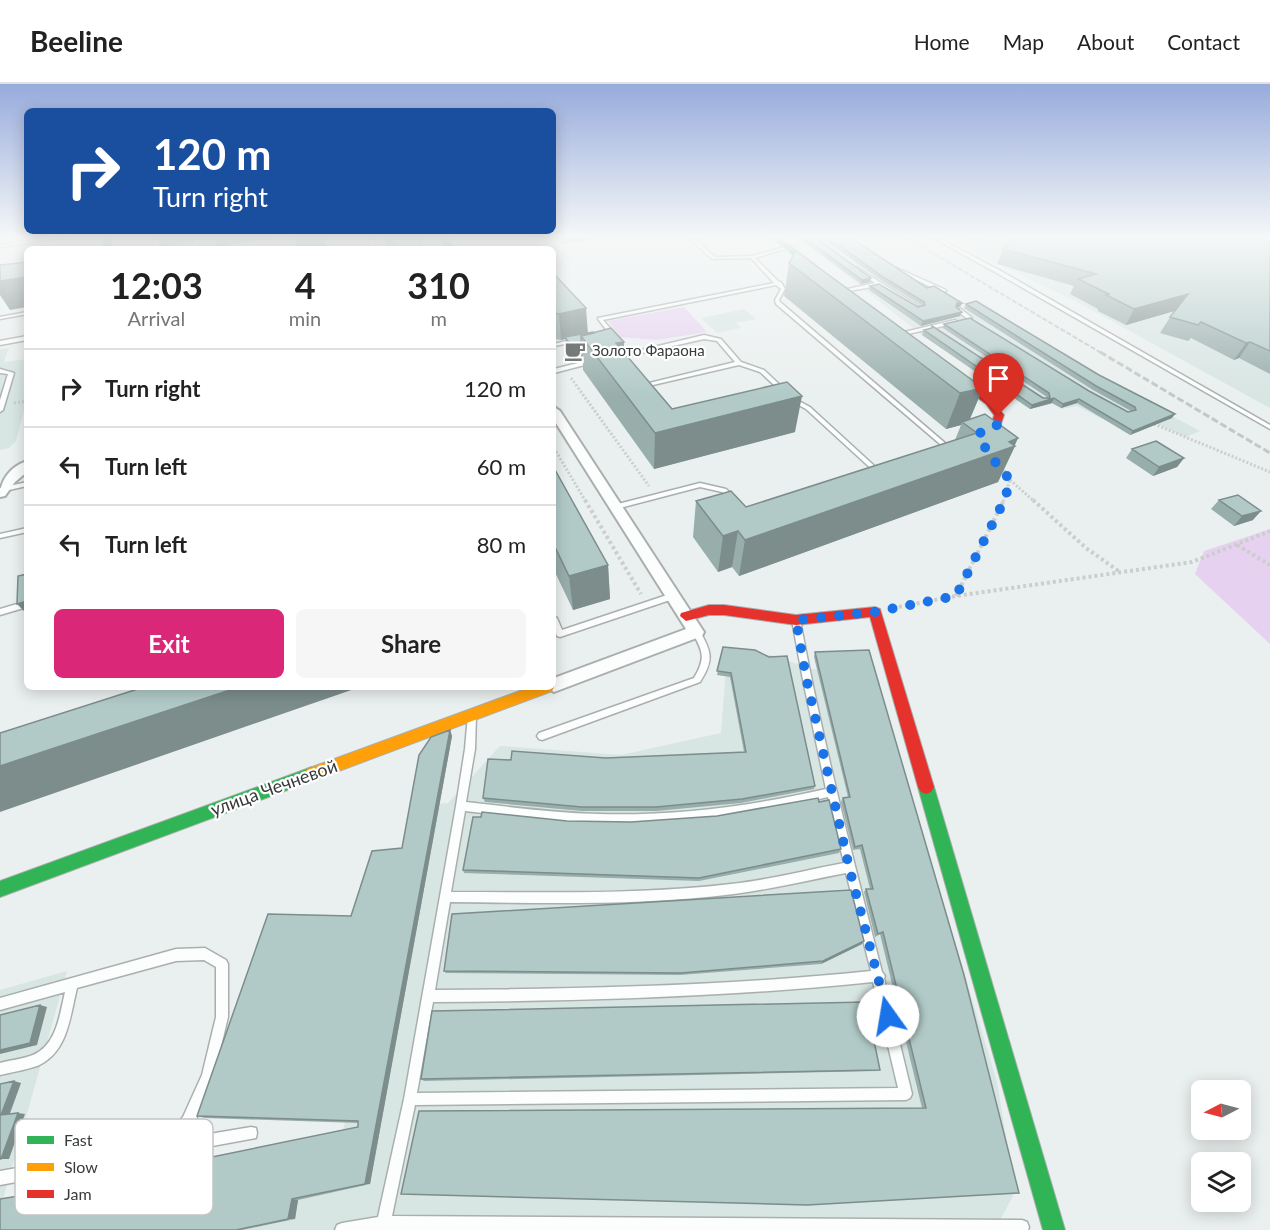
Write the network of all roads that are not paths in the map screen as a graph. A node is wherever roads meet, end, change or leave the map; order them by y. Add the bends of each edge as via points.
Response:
1 (747, 289) edge
2 (783, 289) edge
3 (852, 289) edge
4 (888, 289) edge
5 (941, 289) edge
6 (1026, 289) edge
7 (845, 291) joint
8 (944, 291) edge
9 (863, 305) edge
10 (920, 308) edge
11 (959, 310) edge
12 (24, 314) edge
13 (0, 318) edge
14 (970, 318) junction
15 (977, 323) edge
16 (933, 327) junction
17 (895, 330) joint
18 (942, 333) edge
19 (602, 335) edge
20 (24, 339) edge
21 (583, 339) edge
22 (0, 343) edge
23 (556, 345) edge
24 (917, 347) edge
25 (739, 363) junction
26 (944, 368) edge
27 (556, 370) edge
28 (0, 371) edge
29 (637, 387) edge
30 (793, 400) junction
31 (782, 403) edge
32 (0, 410) edge
33 (556, 414) edge
34 (1270, 427) edge
35 (943, 444) junction
36 (938, 459) edge
37 (24, 468) edge
38 (893, 472) edge
39 (882, 476) junction
40 (871, 479) edge
41 (24, 484) edge
42 (3, 486) edge
43 (738, 503) edge
44 (615, 507) junction
45 (24, 531) edge
46 (0, 536) edge
47 (673, 596) junction
48 (24, 605) edge
49 (0, 612) edge
50 (686, 616) junction
51 (796, 620) junction
52 (556, 625) edge
53 (696, 632) junction
54 (556, 684) edge
55 (540, 690) edge
56 (472, 715) junction
57 (542, 736) dead end
58 (832, 792) junction
59 (461, 806) junction
60 (849, 867) junction
61 (0, 889) edge
62 (446, 897) junction
63 (879, 976) junction
64 (73, 983) junction
65 (428, 996) junction
66 (0, 1004) edge
67 (0, 1069) edge
68 (410, 1099) junction
69 (189, 1119) edge
70 (251, 1133) dead end
71 (213, 1139) edge
72 (15, 1175) edge
73 (0, 1178) edge
74 (384, 1223) junction
75 (1022, 1227) dead end
76 (342, 1230) edge
77 (1053, 1230) edge

1 - 19 lane via 600,319 611,333
2 - 35 lane via 778,303
3 - 7 lane
4 - 10 lane
5 - 8 lane
6 - 34 lane
7 - 9 street
11 - 14 lane
12 - 13 lane
14 - 15 lane
14 - 16 lane
16 - 17 lane
16 - 18 lane
17 - 24 street
20 - 22 lane
21 - 23 lane
25 - 27 lane via 719,340 704,337
25 - 29 lane
25 - 30 lane via 762,371
26 - 35 street via 989,402 999,415 997,425 991,429
28 - 32 lane via 11,373
30 - 31 lane
30 - 39 lane via 808,408
33 - 44 street
35 - 36 lane
37 - 42 street
38 - 39 lane
39 - 40 lane
41 - 42 lane
43 - 44 lane via 724,490 700,485
44 - 47 street
45 - 46 lane
47 - 50 street
47 - 52 lane via 560,634
48 - 49 lane
50 - 51 street via 724,610
50 - 53 street
51 - 58 lane
51 - 77 street via 875,612
53 - 54 street
53 - 57 lane via 707,649 706,666 697,680
55 - 56 street, улица Чечневой
56 - 59 lane
56 - 61 street, улица Чечневой
58 - 59 lane via 717,813 619,819
58 - 60 lane
59 - 62 lane
60 - 62 lane via 734,889 658,895 562,899
60 - 63 lane
62 - 65 lane
63 - 65 lane via 649,992
63 - 68 lane via 906,1094
64 - 66 lane
64 - 67 lane via 60,1033 51,1051 38,1060
64 - 69 lane via 177,955 205,954 222,964 222,1017 207,1076
65 - 68 lane
68 - 74 lane
70 - 71 lane
72 - 73 lane
74 - 75 lane
74 - 76 lane

